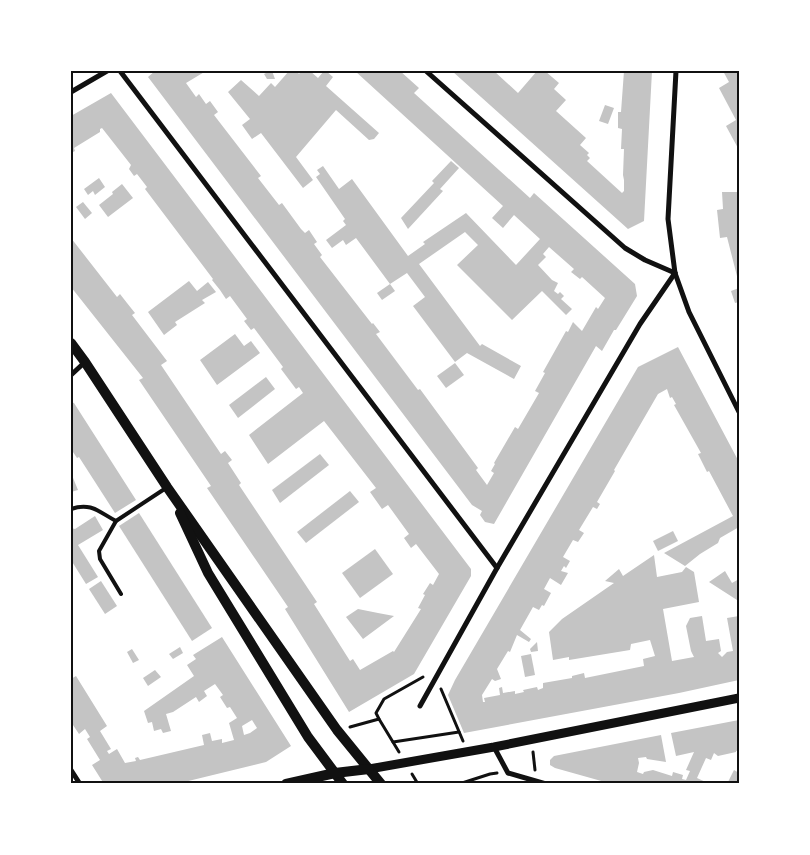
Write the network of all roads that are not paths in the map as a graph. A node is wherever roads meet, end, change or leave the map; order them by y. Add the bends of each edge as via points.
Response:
1 (106, 71) edge
2 (120, 71) edge
3 (426, 71) edge
4 (676, 71) edge
5 (71, 92) edge
6 (675, 273) junction
7 (71, 343) edge
8 (86, 362) junction
9 (71, 374) edge
10 (739, 412) edge
11 (168, 487) junction
12 (71, 508) edge
13 (116, 521) junction
14 (497, 568) junction
15 (121, 594) dead end
16 (739, 698) edge
17 (420, 706) dead end
18 (494, 747) junction
19 (369, 768) junction
20 (71, 770) edge
21 (335, 773) junction
22 (80, 784) edge
23 (286, 784) edge
24 (343, 784) edge
25 (381, 784) edge
26 (546, 784) edge

1 - 5 street
2 - 14 street
3 - 6 street via 625,248
4 - 6 street via 668,219
6 - 10 street via 692,321
6 - 14 street via 640,324
7 - 8 main road
8 - 9 street
8 - 11 main road
11 - 13 lane
11 - 19 main road via 337,730
11 - 21 main road via 208,573 308,737
12 - 13 lane via 90,506
13 - 15 lane via 99,551 100,560
14 - 17 street
16 - 18 street
18 - 19 street
18 - 26 street via 508,773
19 - 21 main road
19 - 25 main road
20 - 22 street
21 - 23 main road
21 - 24 main road

